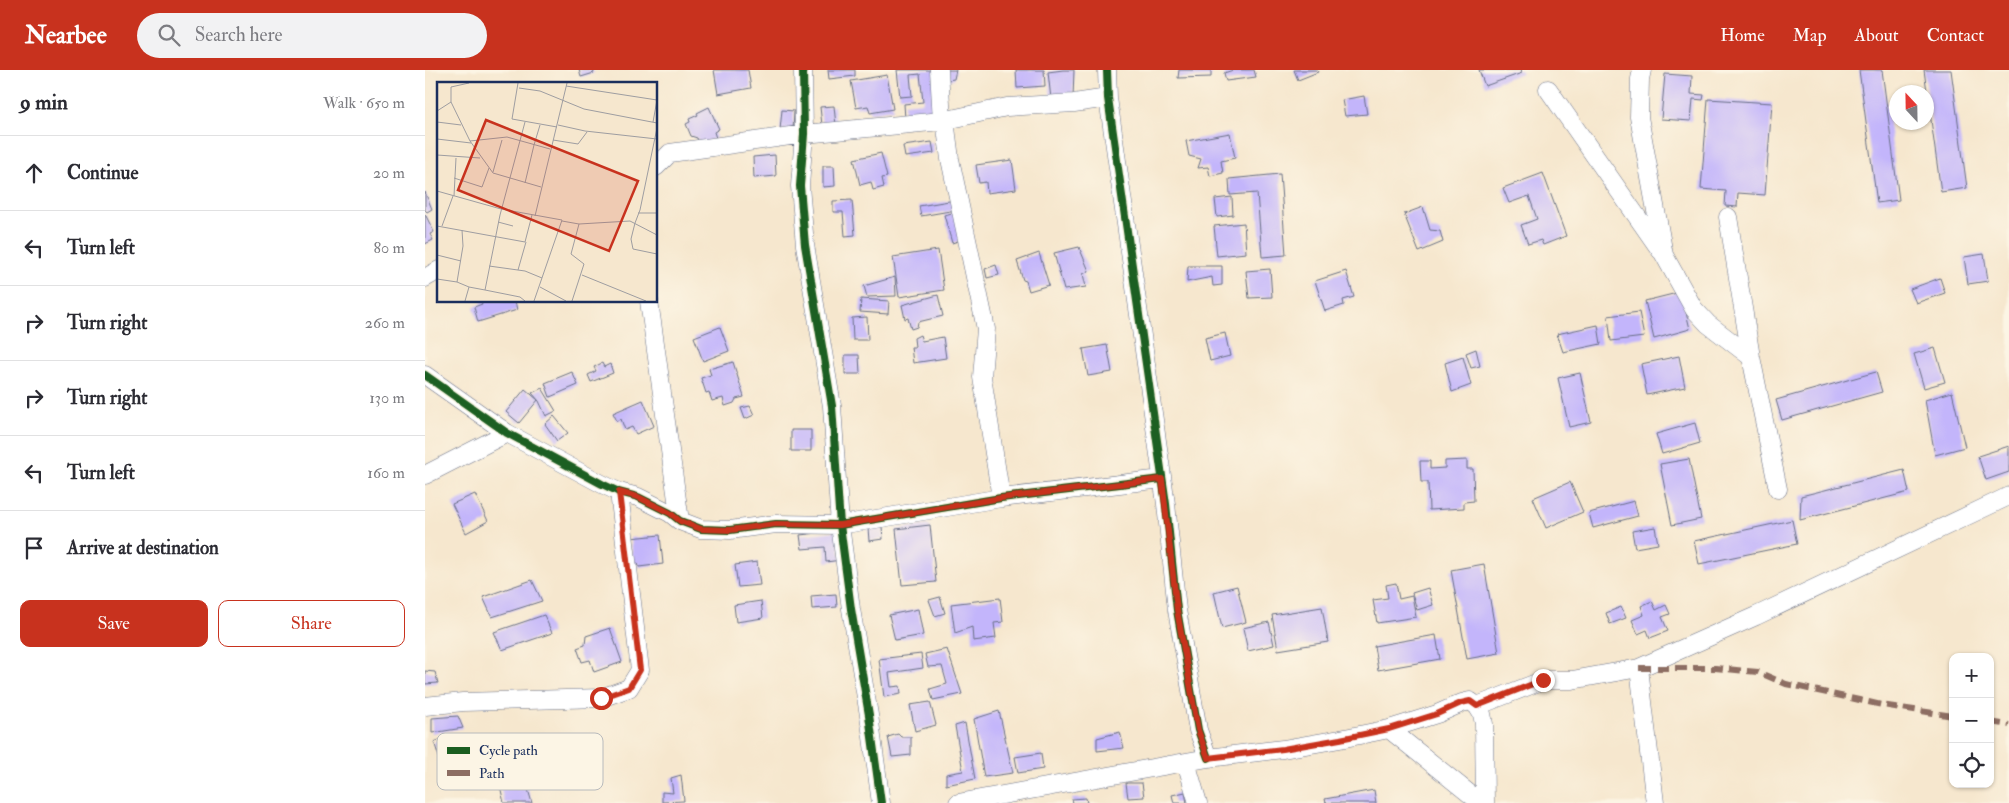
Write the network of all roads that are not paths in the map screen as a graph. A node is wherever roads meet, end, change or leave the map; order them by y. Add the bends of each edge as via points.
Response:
1 (803, 70) edge
2 (939, 70) edge
3 (1107, 70) edge
4 (1642, 70) edge
5 (1548, 89) dead end
6 (1108, 98) junction
7 (944, 121) junction
8 (803, 134) junction
9 (657, 166) edge
10 (1728, 217) dead end
11 (1664, 255) junction
12 (437, 271) edge
13 (425, 278) edge
14 (649, 302) edge
15 (1751, 357) junction
16 (425, 375) edge
17 (507, 433) junction
18 (425, 475) edge
19 (1162, 479) junction
20 (1778, 490) dead end
21 (619, 492) junction
22 (2009, 496) edge
23 (1001, 498) junction
24 (680, 521) junction
25 (840, 525) junction
26 (1639, 668) junction
27 (425, 706) edge
28 (1477, 706) junction
29 (1389, 729) junction
30 (1208, 758) junction
31 (1186, 762) junction
32 (881, 803) edge
33 (958, 803) edge
34 (1198, 803) edge
35 (1481, 803) edge
36 (1485, 803) edge
37 (1655, 803) edge

1 - 8 street
2 - 7 street
3 - 6 street
4 - 11 street via 1639,117
5 - 11 street
6 - 7 street via 1007,107
6 - 19 street
7 - 8 street
7 - 23 street via 986,329 982,377
8 - 9 street via 670,153
8 - 25 street via 800,186 805,245 831,406
10 - 15 street
11 - 15 street via 1694,309
12 - 13 street
14 - 24 street
15 - 20 street
16 - 17 street
17 - 18 street
17 - 21 street
19 - 23 street
19 - 30 street via 1177,610 1198,730
21 - 24 street via 638,497
21 - 27 street via 640,670 629,688 601,698
22 - 26 street
23 - 25 street
24 - 25 street via 701,529 730,530 776,524
25 - 32 street
26 - 28 street via 1572,680 1543,680
26 - 37 street
28 - 29 street via 1470,701 1461,703
28 - 36 street via 1484,724
29 - 30 street via 1283,749
29 - 35 street
30 - 31 street
31 - 33 street
31 - 34 street

